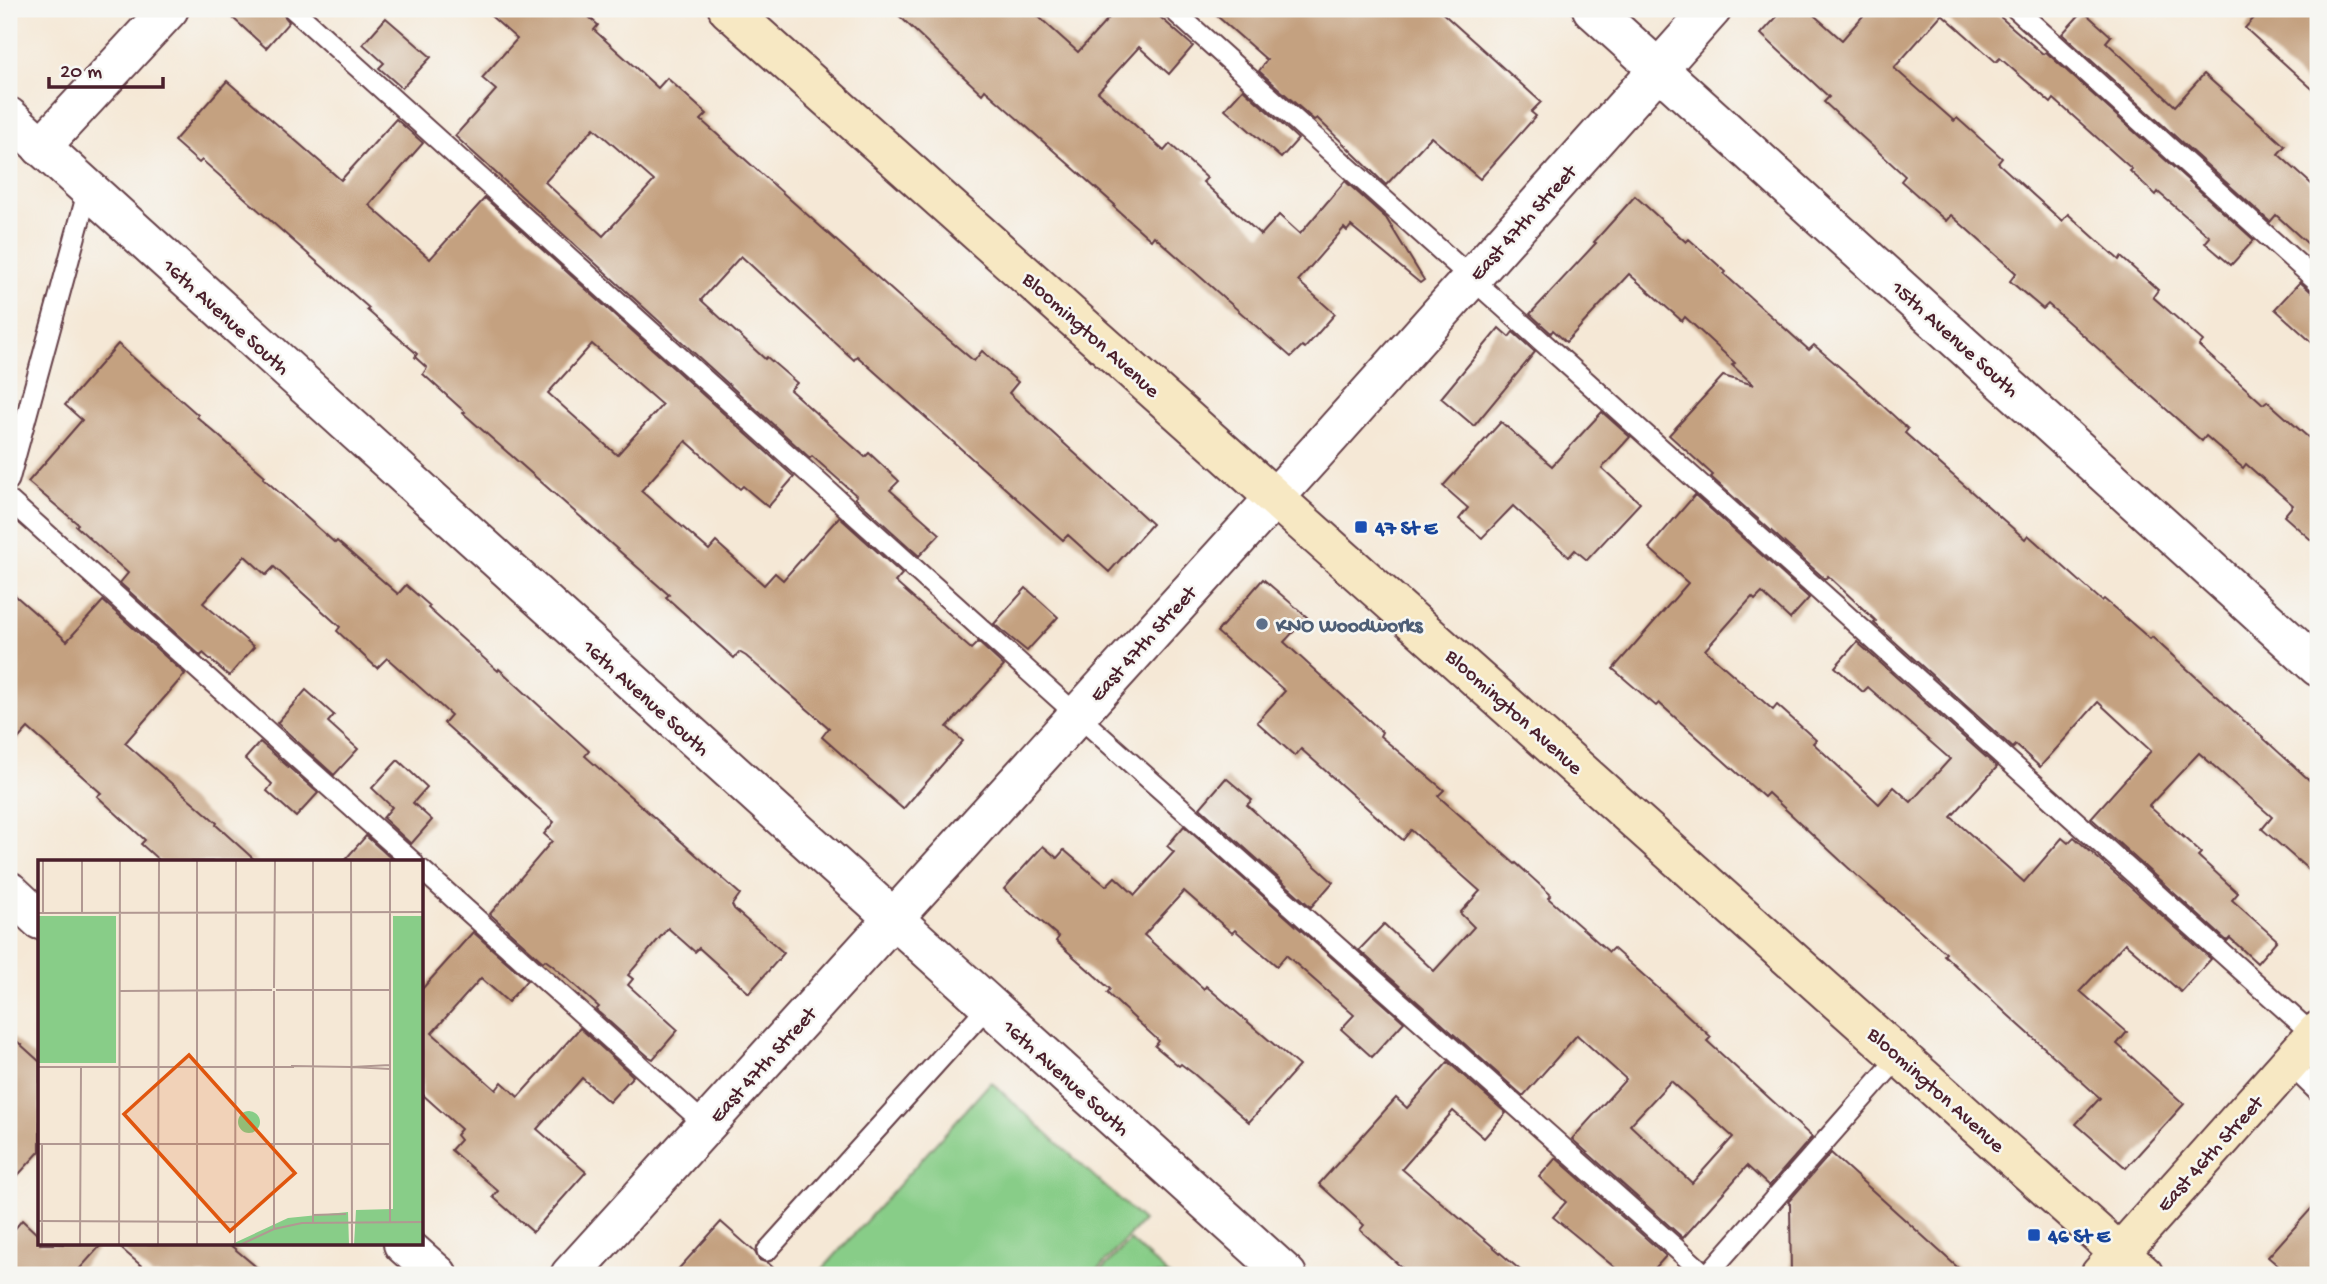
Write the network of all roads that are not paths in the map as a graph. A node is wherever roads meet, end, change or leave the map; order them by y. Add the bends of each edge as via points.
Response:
1 (169, 9) edge
2 (293, 9) edge
3 (728, 9) edge
4 (1172, 9) edge
5 (1592, 9) edge
6 (1712, 9) edge
7 (2016, 9) edge
8 (1658, 68) junction
9 (9, 117) edge
10 (41, 147) junction
11 (88, 190) junction
12 (1472, 279) junction
13 (2318, 282) edge
14 (9, 480) edge
15 (1275, 497) junction
16 (9, 500) edge
17 (2318, 667) edge
18 (1077, 716) junction
19 (411, 860) edge
20 (424, 872) edge
21 (9, 891) edge
22 (38, 918) edge
23 (892, 920) junction
24 (988, 1006) junction
25 (2317, 1035) edge
26 (1900, 1056) junction
27 (2289, 1064) junction
28 (2318, 1092) edge
29 (706, 1125) junction
30 (405, 1246) edge
31 (767, 1251) dead end
32 (2121, 1268) edge
33 (438, 1275) edge
34 (570, 1275) edge
35 (1287, 1275) edge
36 (1707, 1275) edge

1 - 10 street
2 - 18 lane
3 - 15 street, Bloomington Avenue
4 - 12 lane
5 - 8 street, 15th Avenue South
6 - 8 street, East 47th Street
7 - 13 lane
8 - 12 street, East 47th Street
8 - 17 street, 15th Avenue South
9 - 10 street, 16th Avenue South
10 - 11 street, 16th Avenue South
11 - 14 lane
11 - 23 street, 16th Avenue South
12 - 15 street, East 47th Street
12 - 25 lane
15 - 18 street, East 47th Street
15 - 26 street, Bloomington Avenue
16 - 19 lane
18 - 23 street, East 47th Street
18 - 36 lane
20 - 29 lane
21 - 22 street
23 - 24 street, 16th Avenue South
23 - 29 street, East 47th Street
24 - 31 lane
24 - 35 street, 16th Avenue South
25 - 27 street, East 46th Street
26 - 32 street, Bloomington Avenue
26 - 36 lane
27 - 28 lane
27 - 32 street, East 46th Street
29 - 34 street, East 47th Street
30 - 33 street

